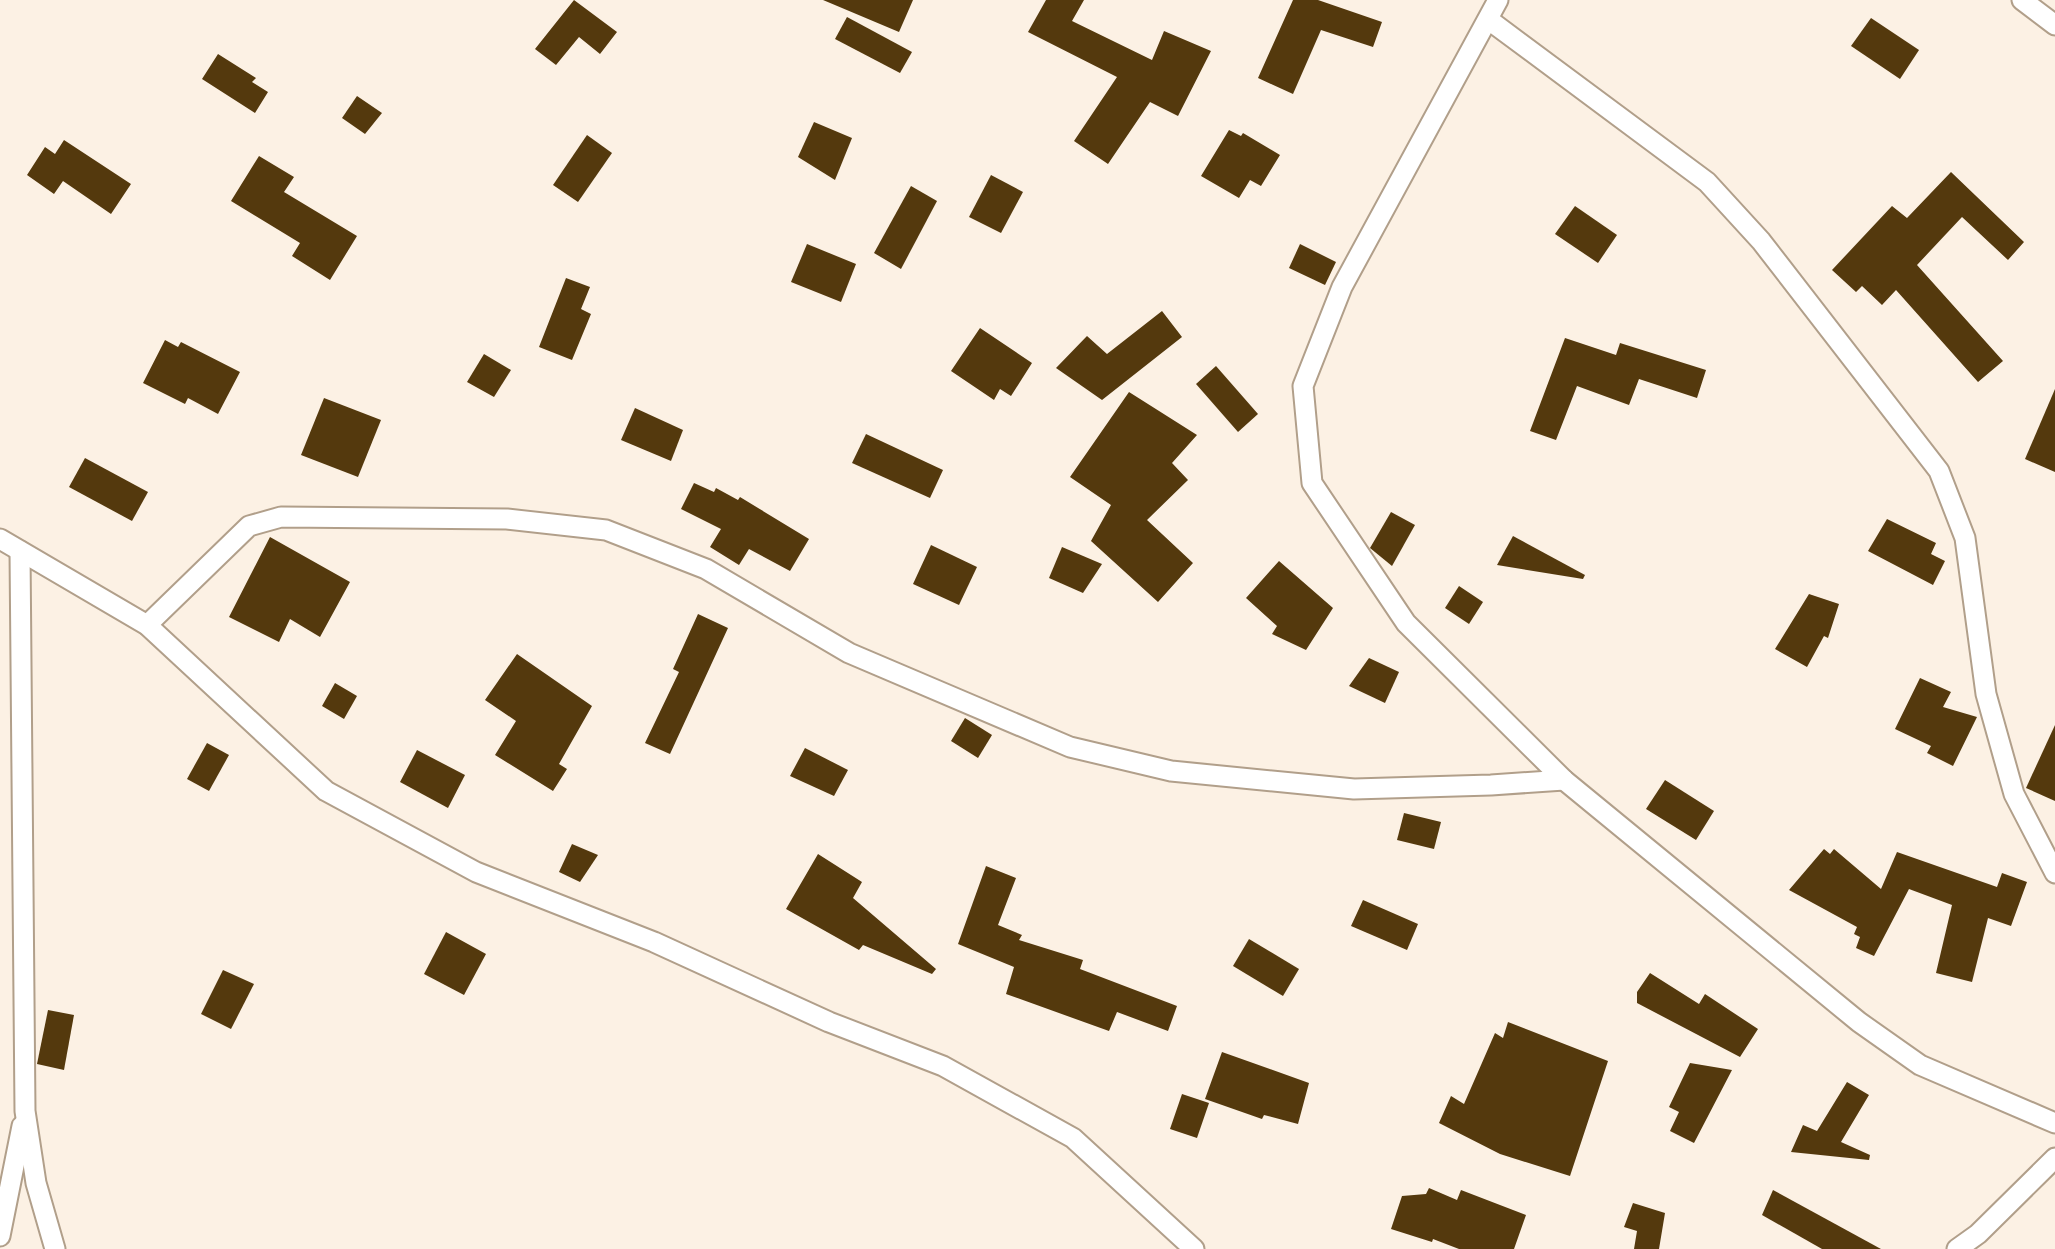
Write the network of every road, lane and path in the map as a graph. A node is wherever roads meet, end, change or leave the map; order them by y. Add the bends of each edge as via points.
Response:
1 (1498, 0) edge
2 (2022, 0) edge
3 (1489, 20) junction
4 (2055, 25) edge
5 (0, 539) edge
6 (20, 551) junction
7 (147, 625) junction
8 (1563, 780) junction
9 (2055, 873) edge
10 (25, 1111) junction
11 (2055, 1123) edge
12 (2055, 1158) edge
13 (0, 1236) edge
14 (55, 1249) edge
15 (1194, 1249) edge
16 (1957, 1249) edge

1 - 3 lane
2 - 4 lane
3 - 8 lane via 1342,287 1303,386 1312,483 1406,623
3 - 9 lane via 1707,182 1761,240 1939,471 1965,537 1986,694 2014,794
5 - 6 lane
6 - 7 lane
6 - 10 lane
7 - 8 lane via 249,526 281,517 507,519 606,530 706,569 849,653 1070,747 1171,771 1354,789
7 - 15 lane via 326,790 476,873 653,942 943,1066 1073,1138
8 - 11 lane via 1859,1022 1920,1065
10 - 13 lane
10 - 14 lane via 36,1183
12 - 16 lane

